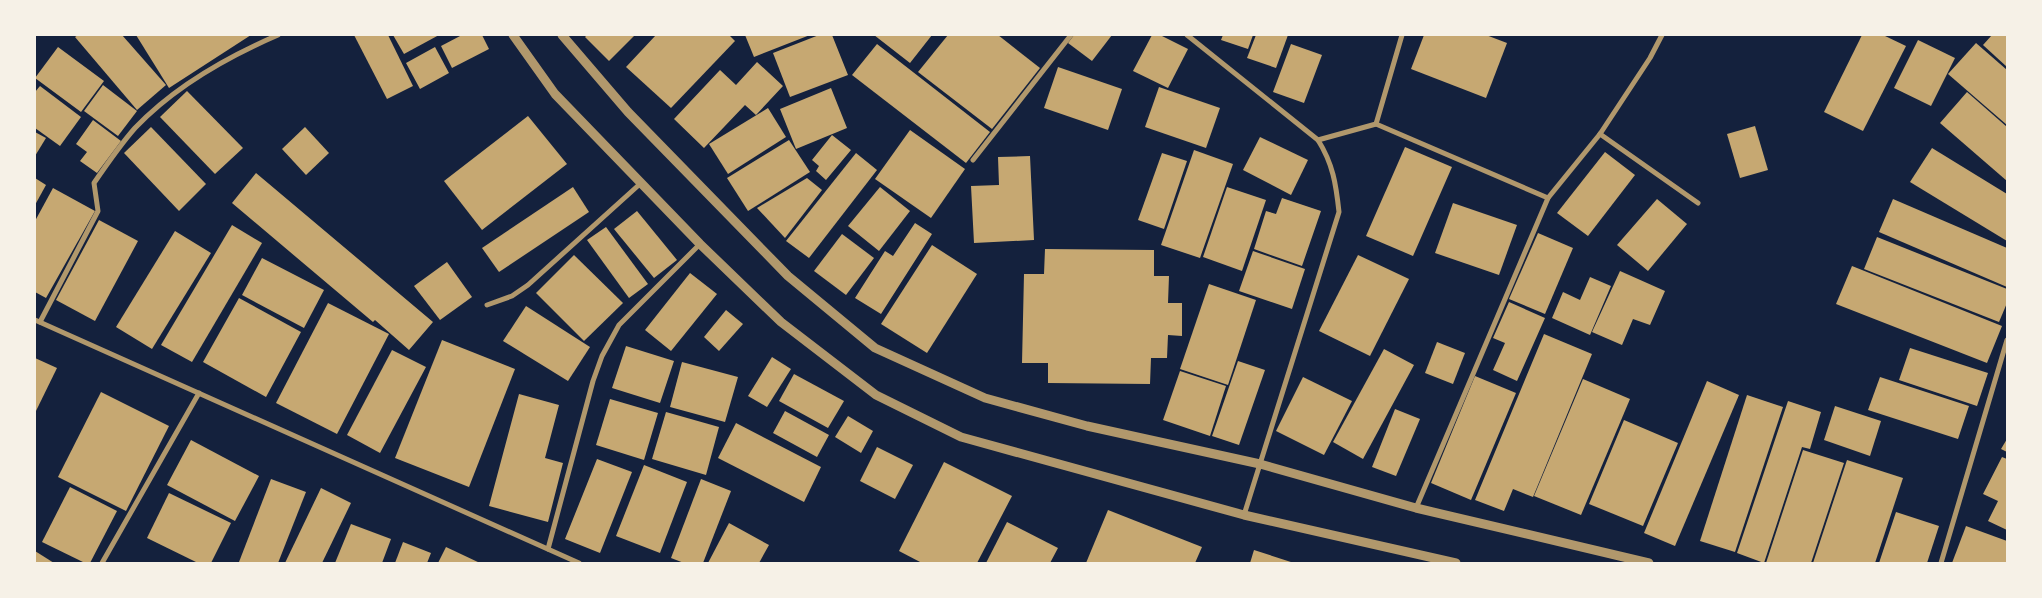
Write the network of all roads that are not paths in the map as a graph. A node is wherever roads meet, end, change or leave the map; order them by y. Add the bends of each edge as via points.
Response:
1 (278, 35) edge
2 (513, 35) edge
3 (562, 35) edge
4 (1071, 35) edge
5 (1187, 35) edge
6 (1402, 35) edge
7 (1662, 35) edge
8 (1376, 124) junction
9 (1600, 134) junction
10 (1318, 140) junction
11 (973, 160) dead end
12 (641, 183) junction
13 (1548, 198) junction
14 (1698, 203) dead end
15 (700, 244) junction
16 (487, 305) dead end
17 (38, 321) edge
18 (2007, 340) edge
19 (199, 392) junction
20 (1260, 464) junction
21 (1416, 508) junction
22 (1244, 515) junction
23 (548, 549) junction
24 (102, 563) edge
25 (579, 563) edge
26 (1456, 563) edge
27 (1649, 563) edge
28 (1941, 563) edge

1 - 17 street via 242,51 193,81 131,134 94,183 98,211
2 - 12 street via 555,94
3 - 20 street via 628,112 788,276 875,348 985,398 1087,426
4 - 11 street
5 - 10 street
6 - 8 street
7 - 9 street
8 - 10 street
8 - 13 street
9 - 13 street
9 - 14 street
10 - 20 street via 1329,158 1339,212
12 - 15 street
12 - 16 street via 528,285 512,296
13 - 21 street
15 - 22 street via 781,322 876,395 961,437
15 - 23 street via 619,325 602,356
17 - 19 street
18 - 28 street
19 - 23 street
19 - 24 street
20 - 21 street
20 - 22 street
21 - 27 street
22 - 26 street
23 - 25 street

